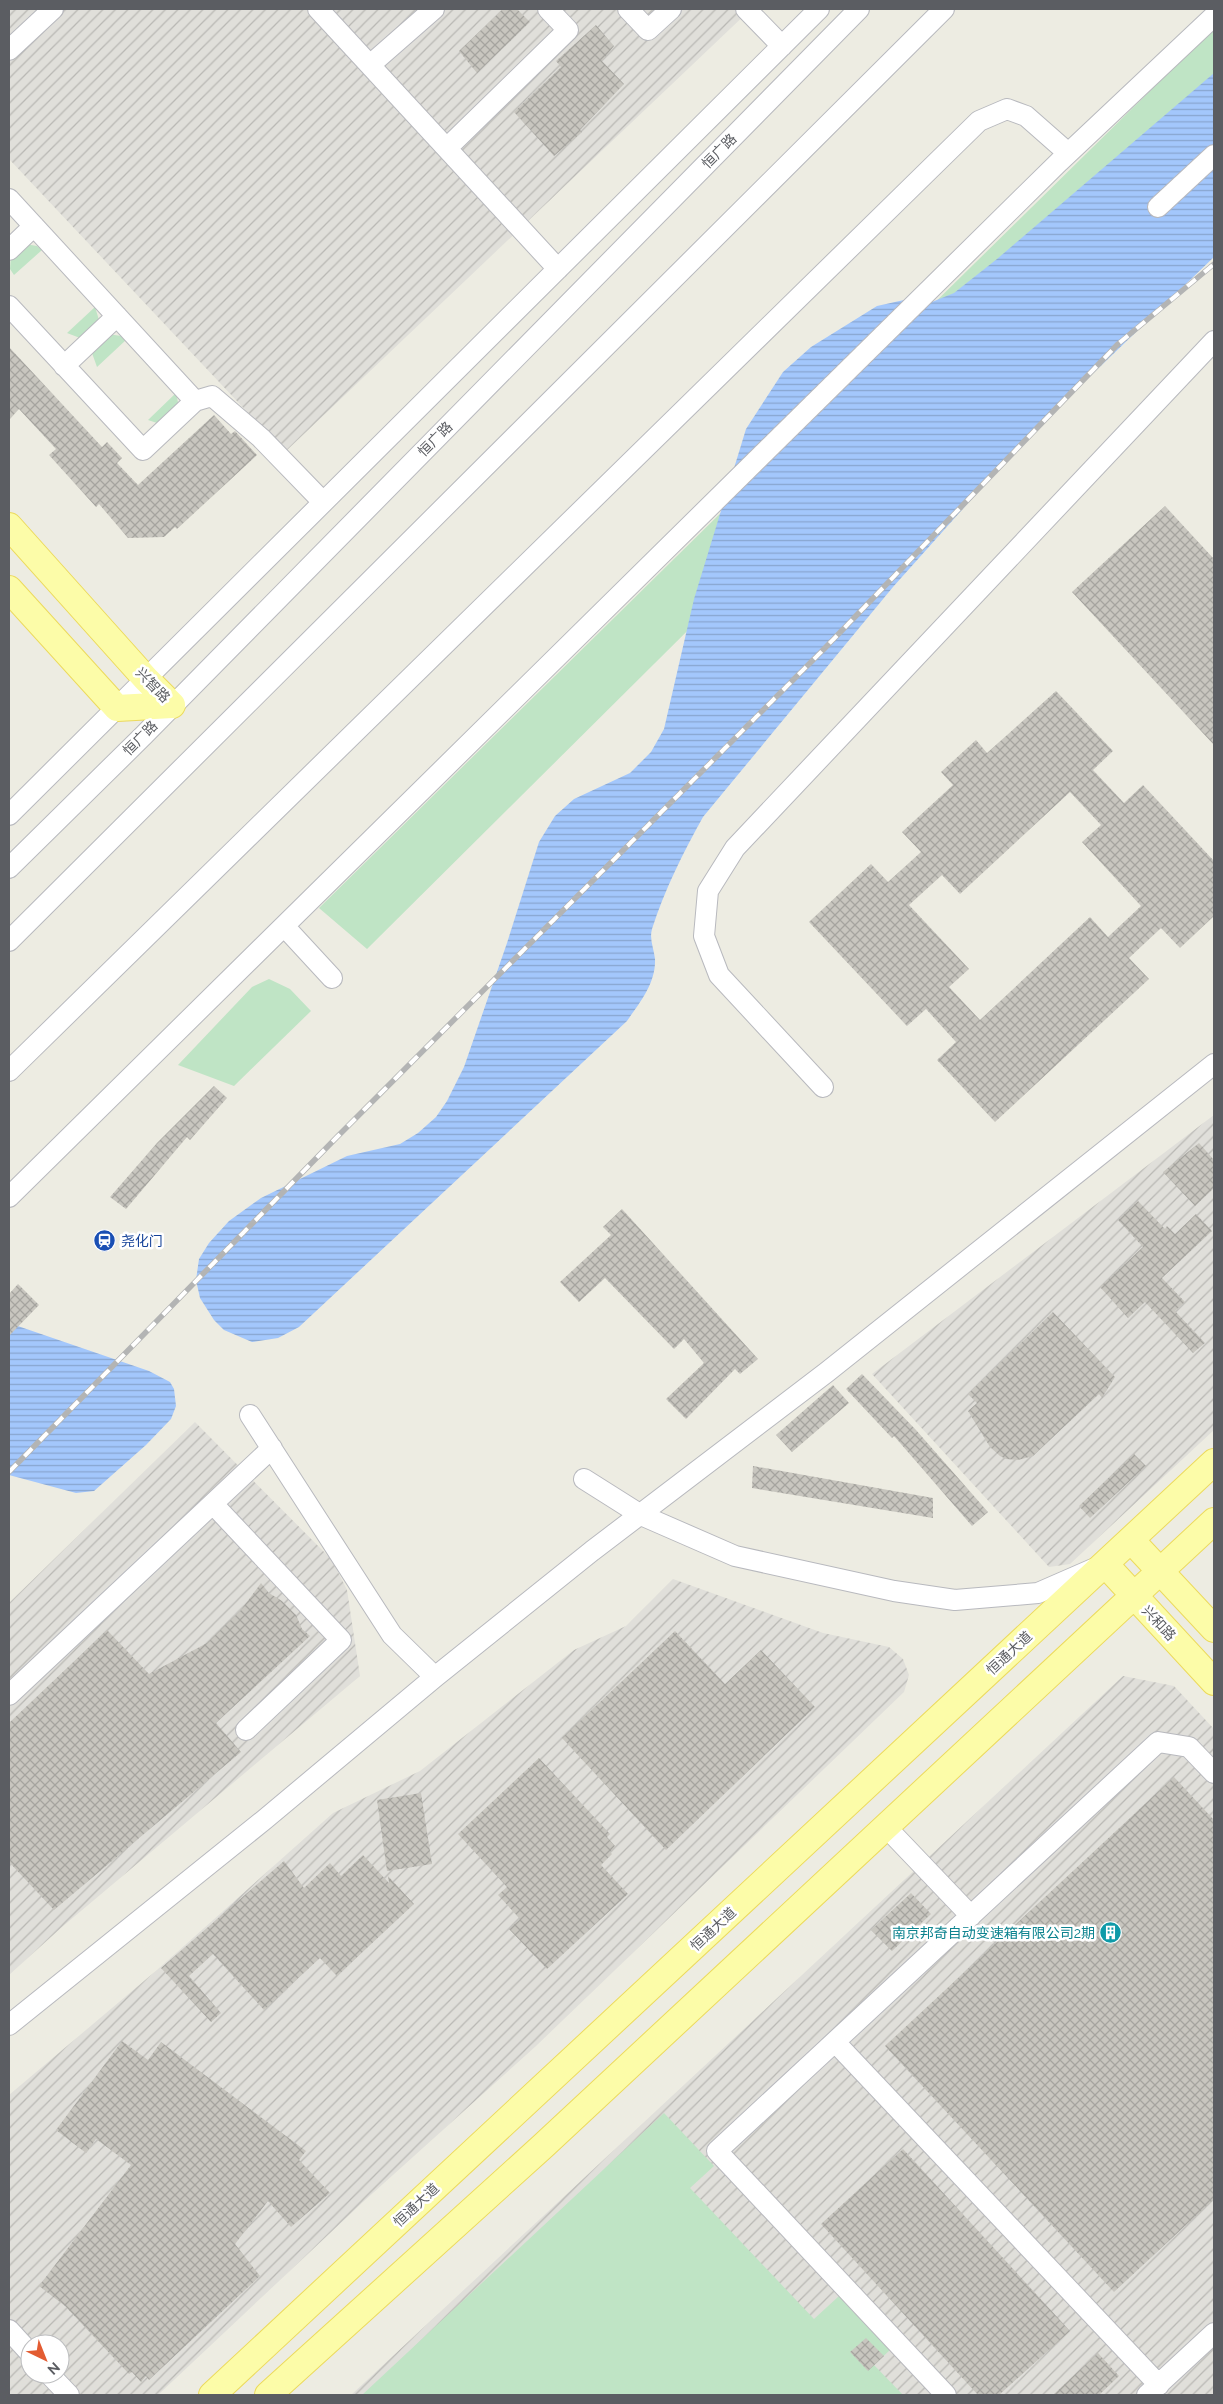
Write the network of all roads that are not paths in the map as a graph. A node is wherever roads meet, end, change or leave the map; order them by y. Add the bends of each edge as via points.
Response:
1 (53, 9) edge
2 (318, 9) edge
3 (434, 9) edge
4 (548, 9) edge
5 (628, 9) edge
6 (671, 9) edge
7 (746, 9) edge
8 (820, 9) edge
9 (860, 9) edge
10 (944, 9) edge
11 (1214, 16) edge
12 (782, 46) junction
13 (9, 50) edge
14 (370, 65) junction
15 (447, 148) junction
16 (1068, 153) junction
17 (1214, 155) edge
18 (9, 199) edge
19 (1158, 206) dead end
20 (34, 226) junction
21 (9, 250) edge
22 (558, 269) junction
23 (9, 306) edge
24 (117, 316) junction
25 (1214, 340) edge
26 (64, 366) junction
27 (195, 401) junction
28 (323, 502) junction
29 (9, 526) edge
30 (9, 588) edge
31 (146, 679) junction
32 (172, 705) junction
33 (117, 708) junction
34 (9, 815) edge
35 (9, 868) edge
36 (284, 926) junction
37 (9, 941) edge
38 (332, 978) dead end
39 (1214, 1064) edge
40 (9, 1071) edge
41 (823, 1087) dead end
42 (9, 1197) edge
43 (250, 1415) dead end
44 (272, 1448) junction
45 (1214, 1462) edge
46 (584, 1478) dead end
47 (213, 1504) junction
48 (641, 1515) junction
49 (1214, 1521) edge
50 (1131, 1540) junction
51 (1105, 1564) junction
52 (1160, 1572) junction
53 (1134, 1596) junction
54 (1214, 1629) edge
55 (434, 1677) junction
56 (1214, 1682) edge
57 (9, 1695) edge
58 (246, 1730) dead end
59 (1214, 1774) edge
60 (886, 1827) junction
61 (971, 1916) junction
62 (9, 2025) edge
63 (835, 2042) junction
64 (1214, 2333) edge
65 (59, 2384) edge
66 (1153, 2390) edge
67 (224, 2391) edge
68 (69, 2395) edge
69 (268, 2395) edge
70 (946, 2395) edge

1 - 13 street
2 - 14 street
3 - 14 street
4 - 15 street via 568,30
5 - 6 street via 648,30
7 - 12 street
8 - 12 street
9 - 32 street, 恒广路
10 - 37 street
11 - 16 street
12 - 22 street
14 - 15 street
15 - 22 street
16 - 36 street
16 - 40 street via 1026,116 1007,109 978,120
17 - 19 street
18 - 20 street
20 - 21 street
20 - 24 street
22 - 28 street
23 - 26 street
24 - 26 street
24 - 27 street
25 - 41 street via 735,848 708,891 704,936 719,975
26 - 27 street via 143,450
27 - 28 street via 212,396 261,438
28 - 31 street
29 - 31 main road, 兴智路
30 - 33 main road
31 - 32 main road, 兴智路
31 - 33 street
32 - 33 main road, 兴智路
32 - 35 street, 恒广路
33 - 34 street
36 - 38 street
36 - 42 street
39 - 48 street via 827,1372
43 - 44 street
44 - 47 street
44 - 55 street via 392,1635
45 - 50 main road, 恒通大道
46 - 48 street
47 - 57 street
47 - 58 street via 341,1640
48 - 51 street via 735,1556 894,1591 955,1600 1038,1593
48 - 55 street
49 - 52 main road
50 - 51 main road, 恒通大道
50 - 52 main road
51 - 53 main road, 兴和路
51 - 67 main road, 恒通大道
52 - 53 main road
52 - 54 main road
53 - 56 main road, 兴和路
53 - 60 main road
55 - 62 street via 271,1814
59 - 61 street via 1189,1747 1158,1742
60 - 61 street
60 - 69 main road via 536,2153
61 - 63 street
63 - 66 street
63 - 70 street via 717,2151
64 - 66 street
65 - 68 street

